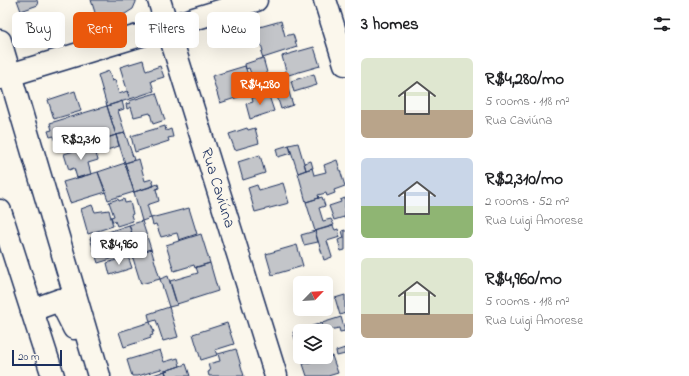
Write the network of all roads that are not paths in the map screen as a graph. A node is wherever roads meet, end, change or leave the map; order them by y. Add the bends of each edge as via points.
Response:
1 (159, 0) edge
2 (256, 0) edge
3 (325, 0) edge
4 (162, 12) edge
5 (199, 18) edge
6 (135, 37) edge
7 (0, 41) edge
8 (172, 48) edge
9 (345, 64) edge
10 (5, 77) edge
11 (0, 211) edge
12 (32, 310) junction
13 (53, 376) edge
14 (96, 376) edge
15 (99, 376) edge
16 (276, 376) edge

1 - 4 street, Rua Caviúna
2 - 5 street
3 - 9 street
6 - 10 street
7 - 10 street
8 - 16 street, Rua Caviúna
10 - 15 street
11 - 12 street
12 - 13 street
12 - 14 street via 60,300

